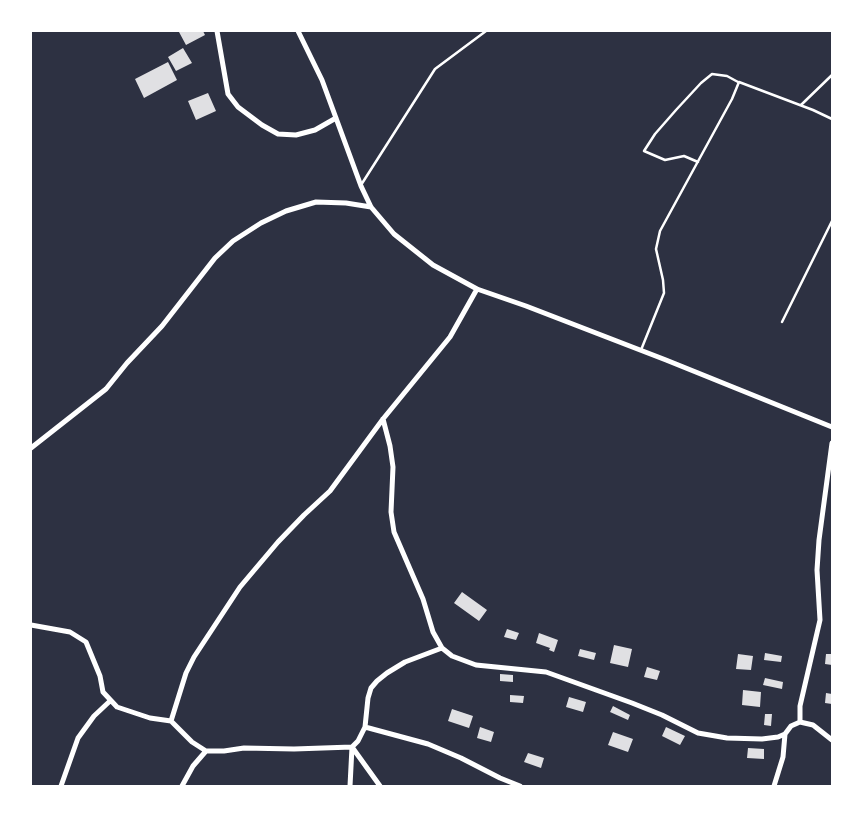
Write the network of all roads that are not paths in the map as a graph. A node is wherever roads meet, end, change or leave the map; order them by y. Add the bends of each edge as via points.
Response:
1 (217, 31) edge
2 (298, 31) edge
3 (486, 31) edge
4 (832, 75) edge
5 (739, 82) junction
6 (801, 106) junction
7 (336, 118) junction
8 (832, 119) edge
9 (698, 162) junction
10 (361, 186) junction
11 (371, 207) junction
12 (832, 221) edge
13 (478, 289) junction
14 (782, 322) dead end
15 (641, 350) junction
16 (382, 419) junction
17 (832, 427) edge
18 (832, 443) edge
19 (31, 448) edge
20 (31, 625) edge
21 (442, 648) junction
22 (110, 701) junction
23 (171, 721) junction
24 (800, 722) junction
25 (365, 727) junction
26 (785, 734) junction
27 (832, 740) edge
28 (352, 747) junction
29 (206, 751) junction
30 (61, 786) edge
31 (182, 786) edge
32 (350, 786) edge
33 (380, 786) edge
34 (520, 786) edge
35 (774, 786) edge

1 - 7 street via 228,94 262,125 278,134 296,135
2 - 7 street
3 - 10 lane via 435,69
4 - 6 lane
5 - 6 lane
5 - 9 lane
5 - 9 lane via 712,74 676,110 644,151 665,160 684,156
6 - 8 lane
7 - 10 street
9 - 15 lane via 660,231 656,249 664,293
10 - 11 street
11 - 13 street via 394,234 433,265
11 - 19 street via 316,202 286,211 232,241 106,389
12 - 14 lane
13 - 15 street
13 - 16 street via 450,338
15 - 17 street
16 - 21 street via 394,467 391,512 394,532
16 - 23 street via 330,491 291,528 240,588 194,656
18 - 24 street via 819,540 820,620 800,706
20 - 22 street via 70,632 86,642 103,692
21 - 25 street via 405,662 377,681 368,698
21 - 26 street via 452,656 476,665 546,672 632,702 698,733 754,739
22 - 23 street via 131,712
22 - 30 street via 78,738
23 - 29 street
24 - 26 street
24 - 27 street via 812,725
25 - 28 street
25 - 34 street via 428,744
26 - 35 street via 783,757
28 - 29 street
28 - 32 street
28 - 33 street
29 - 31 street

